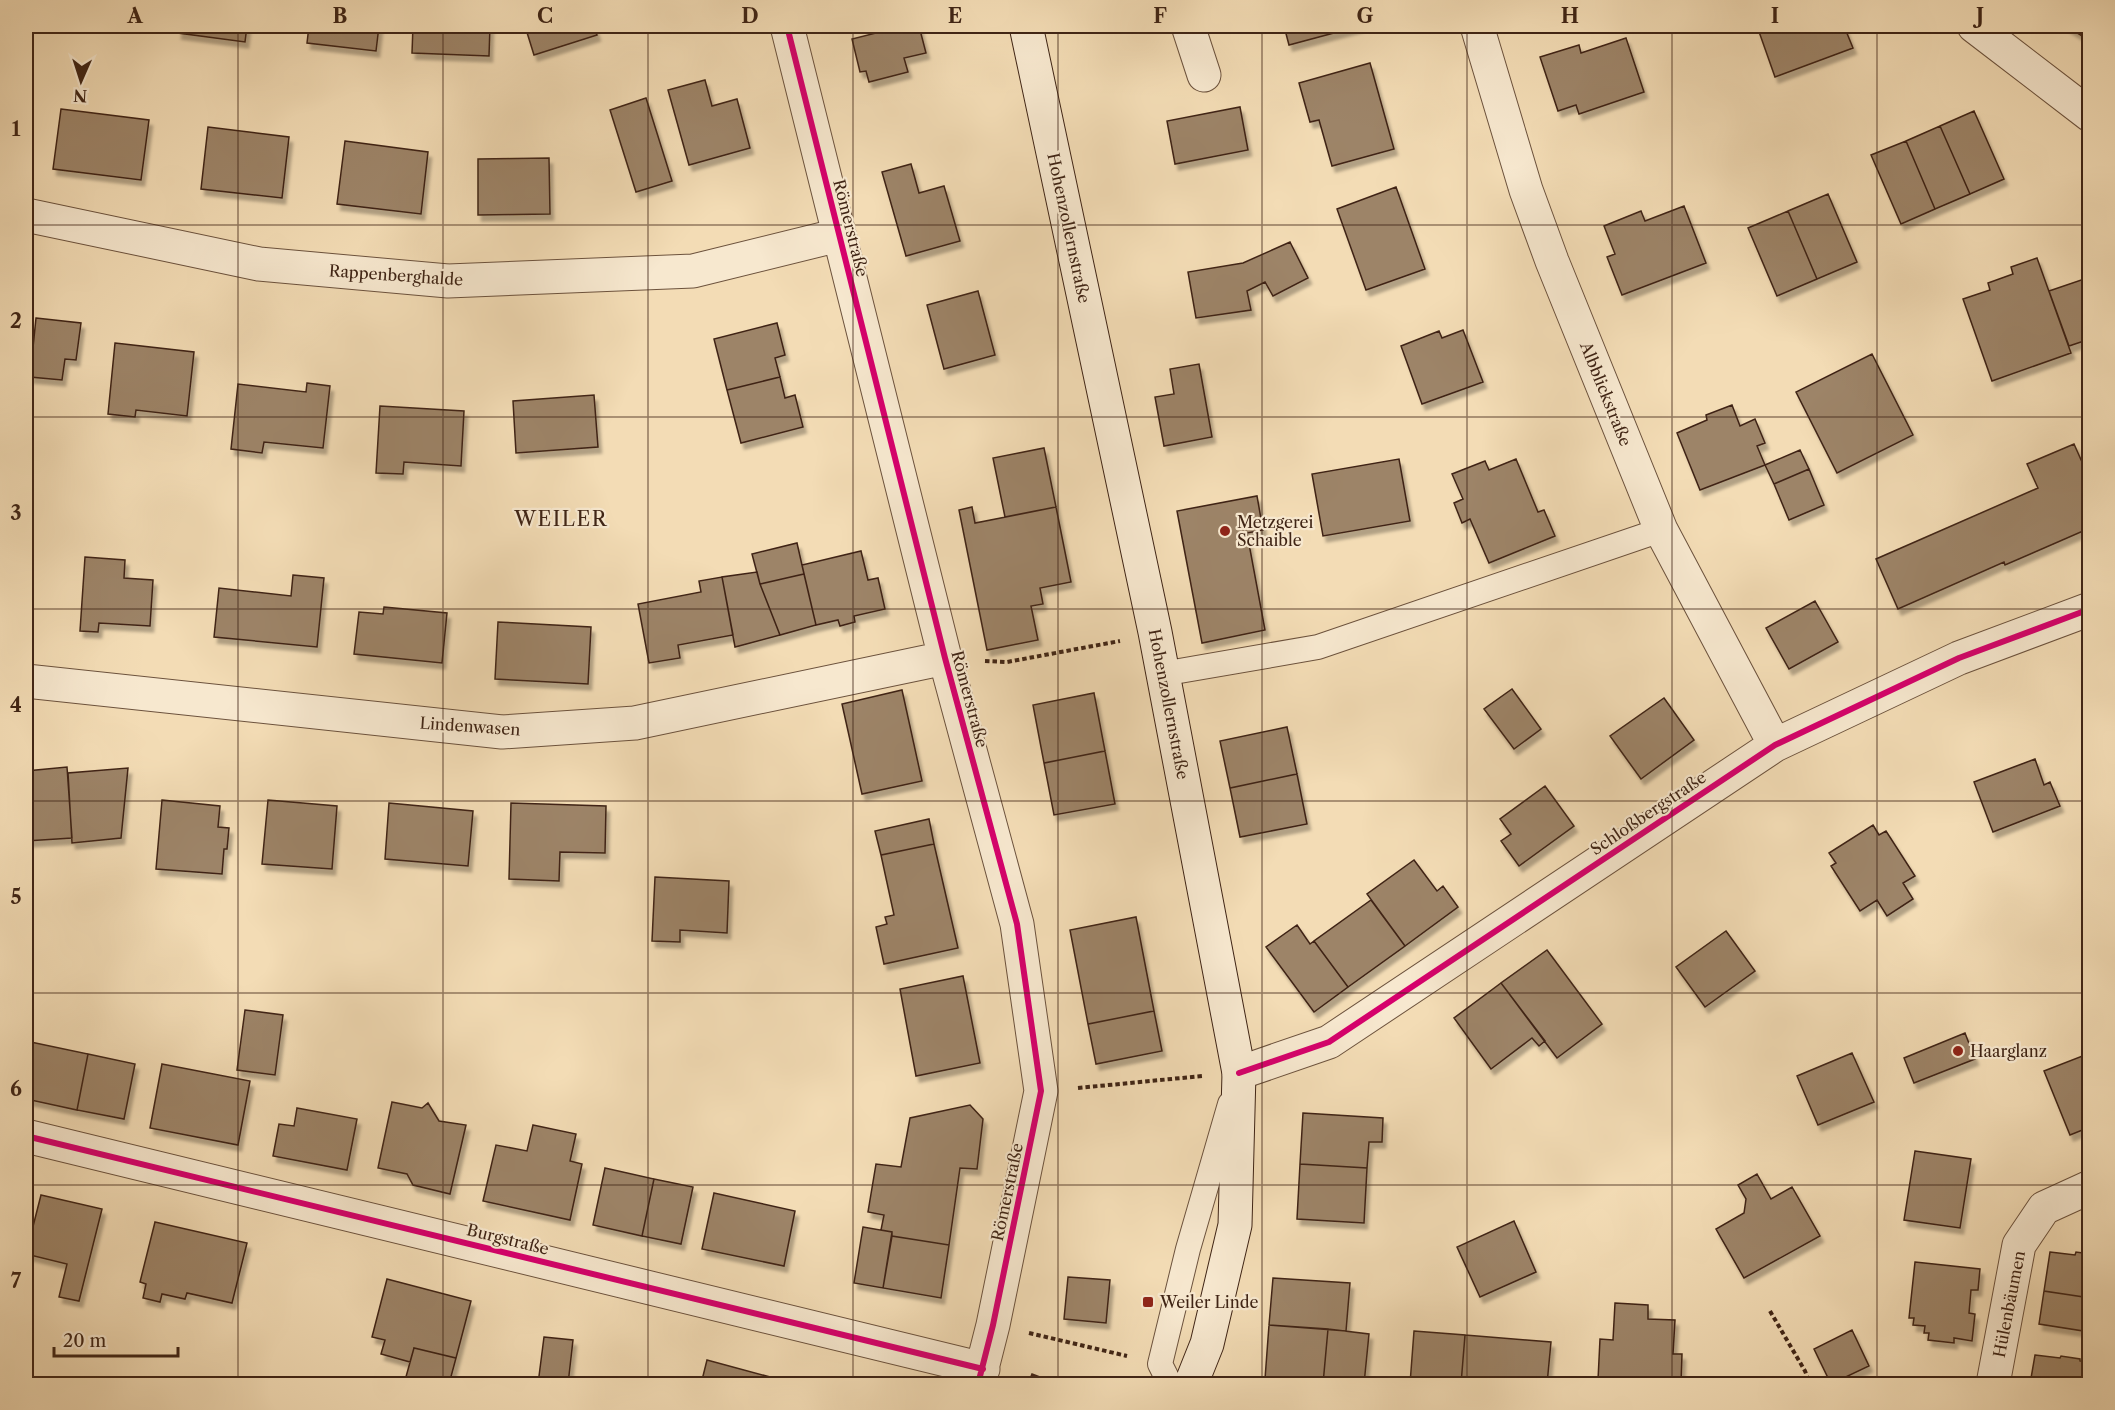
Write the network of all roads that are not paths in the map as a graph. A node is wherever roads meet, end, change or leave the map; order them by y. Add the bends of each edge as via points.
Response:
1 (788, 26) edge
2 (1026, 26) edge
3 (1188, 26) edge
4 (1477, 26) edge
5 (1974, 26) edge
6 (1204, 75) dead end
7 (2090, 115) edge
8 (26, 215) edge
9 (839, 235) junction
10 (1661, 530) junction
11 (2090, 609) edge
12 (945, 658) junction
13 (1162, 674) junction
14 (26, 681) edge
15 (1775, 745) junction
16 (1239, 1073) junction
17 (26, 1136) edge
18 (2090, 1187) edge
19 (1165, 1374) edge
20 (981, 1377) edge
21 (1191, 1384) edge
22 (1993, 1384) edge

1 - 9 street, Römerstraße
2 - 13 street, Hohenzollernstraße
3 - 6 street
4 - 10 street, Albblickstraße via 1526,190
5 - 7 street
8 - 9 street, Rappenberghalde via 259,264 448,281 693,271
9 - 12 street, Römerstraße
10 - 13 lane via 1318,647
10 - 15 street, Albblickstraße
11 - 15 street, Schloßbergstraße via 1959,658
12 - 14 street, Lindenwasen via 635,723 502,732
12 - 20 street, Römerstraße via 1017,924 1041,1091
13 - 16 street, Hohenzollernstraße
15 - 16 street, Schloßbergstraße via 1329,1042
16 - 19 lane via 1188,1248
16 - 21 street, Hohenzollernstraße via 1235,1226 1206,1344
17 - 20 street, Burgstraße
18 - 22 street, Hülenbäumen via 2044,1208 2019,1245

